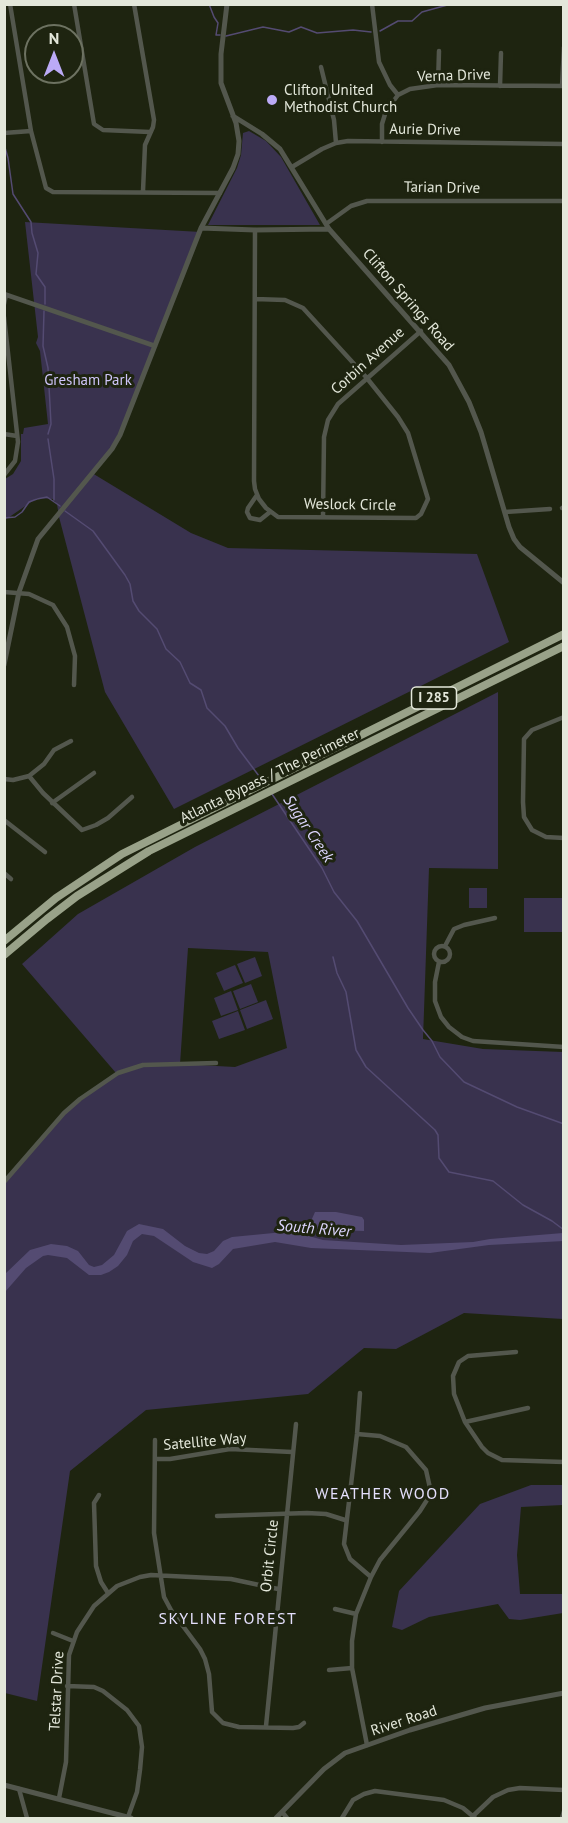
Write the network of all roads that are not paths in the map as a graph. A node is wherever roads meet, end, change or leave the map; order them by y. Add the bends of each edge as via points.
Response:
1 (10, 4) edge
2 (74, 4) edge
3 (134, 4) edge
4 (227, 4) edge
5 (372, 4) edge
6 (564, 47) edge
7 (440, 51) dead end
8 (501, 53) dead end
9 (321, 67) dead end
10 (438, 85) junction
11 (500, 86) junction
12 (563, 87) edge
13 (398, 95) junction
14 (232, 116) junction
15 (32, 131) junction
16 (150, 132) junction
17 (4, 133) edge
18 (382, 142) junction
19 (336, 143) junction
20 (564, 144) edge
21 (292, 167) junction
22 (143, 191) junction
23 (220, 193) junction
24 (564, 201) edge
25 (328, 226) junction
26 (201, 228) junction
27 (255, 230) junction
28 (5, 294) edge
29 (255, 299) junction
30 (4, 304) edge
31 (4, 317) edge
32 (421, 331) junction
33 (155, 346) junction
34 (7, 364) edge
35 (366, 377) junction
36 (4, 434) edge
37 (17, 436) junction
38 (4, 475) edge
39 (257, 495) junction
40 (550, 509) dead end
41 (270, 512) junction
42 (505, 512) junction
43 (323, 517) junction
44 (563, 583) edge
45 (4, 592) edge
46 (19, 592) junction
47 (564, 634) edge
48 (564, 646) edge
49 (4, 665) edge
50 (74, 685) dead end
51 (564, 717) edge
52 (70, 741) dead end
53 (94, 773) dead end
54 (29, 776) junction
55 (4, 779) edge
56 (132, 797) dead end
57 (52, 803) junction
58 (4, 820) edge
59 (564, 838) edge
60 (45, 852) dead end
61 (4, 873) edge
62 (11, 879) dead end
63 (495, 918) dead end
64 (4, 941) edge
65 (445, 946) junction
66 (4, 955) edge
67 (439, 962) junction
68 (564, 1047) edge
69 (216, 1063) dead end
70 (4, 1182) edge
71 (516, 1352) dead end
72 (360, 1393) dead end
73 (528, 1408) dead end
74 (465, 1422) junction
75 (296, 1424) dead end
76 (357, 1434) junction
77 (155, 1440) dead end
78 (292, 1452) junction
79 (156, 1459) junction
80 (564, 1462) edge
81 (99, 1495) dead end
82 (287, 1514) junction
83 (217, 1516) dead end
84 (345, 1520) junction
85 (160, 1575) junction
86 (371, 1577) junction
87 (279, 1589) junction
88 (108, 1593) junction
89 (335, 1609) dead end
90 (356, 1614) junction
91 (53, 1632) dead end
92 (73, 1641) junction
93 (352, 1668) junction
94 (329, 1670) dead end
95 (67, 1686) junction
96 (564, 1694) edge
97 (304, 1723) dead end
98 (266, 1726) junction
99 (367, 1745) junction
100 (4, 1785) edge
101 (19, 1789) junction
102 (564, 1790) edge
103 (59, 1798) junction
104 (564, 1810) edge
105 (283, 1813) junction
106 (474, 1817) edge
107 (27, 1818) edge
108 (129, 1818) edge
109 (276, 1818) edge
110 (288, 1818) edge
111 (342, 1818) edge
112 (562, 1818) edge

1 - 15 street
2 - 16 street via 93,124 103,130
3 - 16 street via 154,120
4 - 14 street via 220,74
5 - 13 street via 379,62
6 - 12 street
7 - 10 street
8 - 11 street
9 - 19 street
10 - 11 street, Verna Drive
10 - 13 street, Verna Drive
11 - 12 street, Verna Drive
13 - 18 street, Verna Drive via 386,111
14 - 21 street, Clifton Springs Road via 273,142
14 - 23 street via 239,141 238,154
15 - 17 street
15 - 22 street via 48,190
16 - 22 street via 145,145
18 - 19 street, Aurie Drive
18 - 20 street, Aurie Drive
19 - 21 street, Aurie Drive
21 - 25 street, Clifton Springs Road
22 - 23 street
23 - 26 street
24 - 25 street, Tarian Drive via 367,201 351,206
25 - 27 street
25 - 32 street, Clifton Springs Road
26 - 27 street
26 - 33 street
27 - 29 street
28 - 30 street
28 - 33 street
29 - 35 street, Weslock Circle via 285,300 303,308
29 - 39 street
31 - 34 street
32 - 35 street, Corbin Avenue
32 - 42 street, Clifton Springs Road via 449,365 469,402
33 - 46 street via 120,435 38,539
34 - 37 street
35 - 43 street, Corbin Avenue via 338,404 328,420 324,436
35 - 43 street, Weslock Circle via 408,433 428,499 426,506 416,518
36 - 37 street
37 - 38 street via 15,461
39 - 41 street
39 - 41 street, Weslock Circle via 248,508 250,518 260,520
40 - 42 street
41 - 43 street, Weslock Circle via 278,517
42 - 44 street, Clifton Springs Road via 520,547
45 - 46 street
46 - 49 street
46 - 50 street via 53,605 67,627 75,660
47 - 64 highway, Atlanta Bypass / The Perimeter / I 285 via 122,854 56,898
48 - 66 highway, Atlanta Bypass / The Perimeter / I 285 via 131,862 91,886
51 - 59 street via 527,734 523,744 523,809 527,824 539,835
52 - 54 street via 54,750
53 - 57 street
54 - 55 street
54 - 57 street
56 - 57 street via 117,812 86,830 79,829
58 - 60 street
61 - 62 street
63 - 65 street via 454,929
65 - 67 street via 450,956
65 - 67 street via 434,951
67 - 68 street via 435,1001 441,1017 462,1036 473,1041
69 - 70 street via 142,1065 118,1073 64,1113
71 - 74 street via 468,1356 459,1362 453,1376 454,1394
72 - 76 street
73 - 74 street
74 - 80 street via 482,1447 496,1457
75 - 78 street, Orbit Circle
76 - 84 street
76 - 86 street via 380,1436 406,1447 426,1470 430,1488 427,1500
77 - 79 street
78 - 79 street, Satellite Way via 230,1449
78 - 82 street, Orbit Circle
79 - 85 street via 154,1533
81 - 88 street via 94,1503 96,1566
82 - 83 street
82 - 84 street via 326,1514
82 - 87 street, Orbit Circle
84 - 86 street via 346,1551 358,1568
85 - 87 street, Telstar Drive via 231,1579
85 - 88 street, Telstar Drive via 133,1579
85 - 98 street via 164,1597 205,1659 214,1716 231,1725
86 - 90 street
87 - 98 street, Orbit Circle
88 - 92 street, Telstar Drive via 94,1606
89 - 90 street
90 - 93 street
91 - 92 street
92 - 95 street, Telstar Drive
93 - 94 street
93 - 99 street
95 - 103 street, Telstar Drive via 66,1762
95 - 108 street via 103,1691 127,1710 139,1726 140,1770
96 - 99 street, River Road via 485,1708
97 - 98 street via 292,1728
99 - 105 street, River Road via 334,1760
100 - 101 street
101 - 103 street
101 - 107 street
102 - 106 street via 508,1790 493,1797
103 - 108 street
104 - 112 street
105 - 109 street, River Road
105 - 110 street
106 - 111 street via 444,1800 375,1791 353,1800

